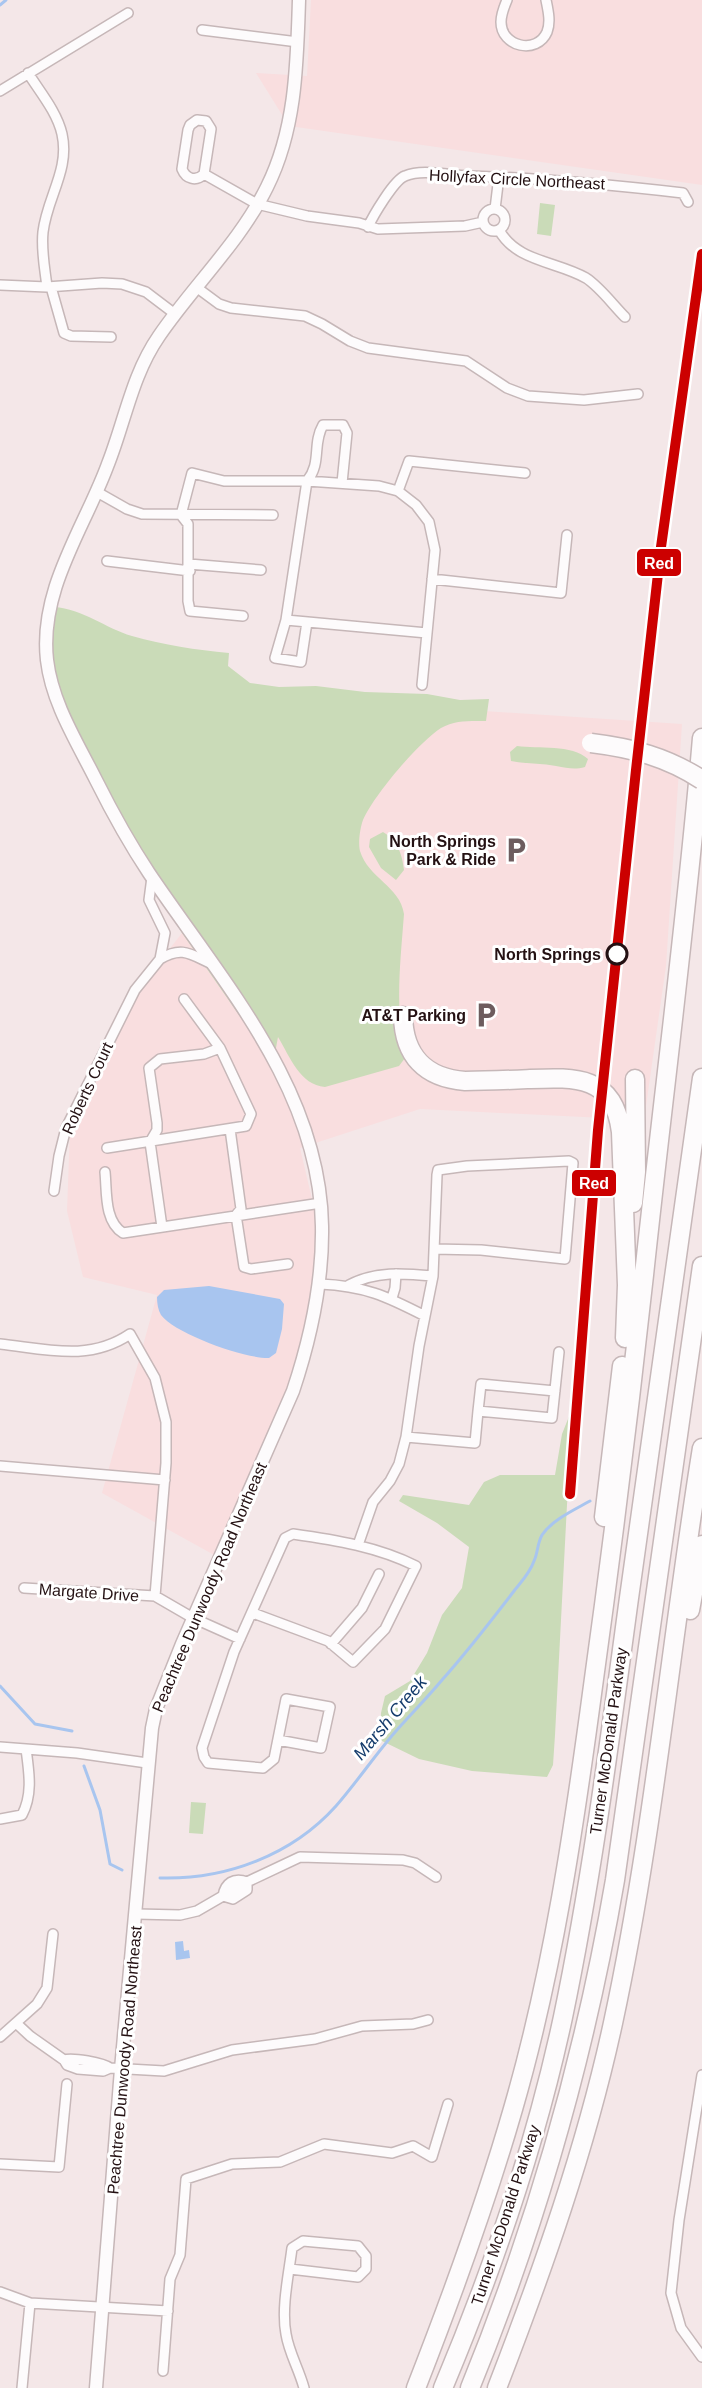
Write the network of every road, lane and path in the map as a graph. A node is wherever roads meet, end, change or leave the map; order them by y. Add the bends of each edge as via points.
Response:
1 (299, 0) edge
2 (507, 0) edge
3 (546, 0) edge
4 (128, 13) dead end
5 (202, 30) dead end
6 (298, 42) junction
7 (28, 73) junction
8 (0, 91) edge
9 (204, 174) junction
10 (499, 176) junction
11 (688, 202) dead end
12 (257, 204) junction
13 (495, 209) junction
14 (483, 222) junction
15 (369, 227) junction
16 (499, 230) junction
17 (0, 285) edge
18 (49, 287) junction
19 (196, 287) junction
20 (175, 314) junction
21 (625, 317) dead end
22 (111, 337) dead end
23 (638, 394) dead end
24 (525, 473) dead end
25 (307, 481) junction
26 (342, 483) junction
27 (398, 491) junction
28 (97, 492) junction
29 (181, 515) junction
30 (273, 515) dead end
31 (567, 535) dead end
32 (107, 561) dead end
33 (189, 567) junction
34 (261, 570) dead end
35 (432, 579) junction
36 (243, 615) dead end
37 (286, 620) junction
38 (307, 621) junction
39 (427, 633) junction
40 (422, 685) dead end
41 (702, 738) edge
42 (591, 743) dead end
43 (702, 780) edge
44 (152, 877) junction
45 (160, 959) junction
46 (212, 964) junction
47 (184, 999) dead end
48 (403, 1016) dead end
49 (220, 1048) junction
50 (702, 1078) edge
51 (635, 1079) dead end
52 (230, 1129) junction
53 (150, 1142) junction
54 (107, 1149) dead end
55 (105, 1172) dead end
56 (54, 1191) dead end
57 (321, 1203) junction
58 (236, 1215) junction
59 (162, 1227) junction
60 (434, 1249) junction
61 (288, 1263) dead end
62 (702, 1266) edge
63 (396, 1274) junction
64 (373, 1275) junction
65 (433, 1276) junction
66 (320, 1284) junction
67 (349, 1285) junction
68 (627, 1285) junction
69 (373, 1292) junction
70 (392, 1298) junction
71 (425, 1316) junction
72 (0, 1344) edge
73 (559, 1352) dead end
74 (555, 1390) junction
75 (478, 1411) junction
76 (406, 1437) junction
77 (702, 1448) edge
78 (0, 1466) edge
79 (165, 1480) junction
80 (358, 1545) junction
81 (702, 1545) edge
82 (379, 1574) dead end
83 (24, 1588) dead end
84 (155, 1596) junction
85 (253, 1613) junction
86 (193, 1618) junction
87 (240, 1639) junction
88 (331, 1644) junction
89 (594, 1679) junction
90 (278, 1740) junction
91 (0, 1747) edge
92 (26, 1749) junction
93 (659, 1756) junction
94 (147, 1763) junction
95 (0, 1819) edge
96 (436, 1877) dead end
97 (136, 1914) junction
98 (53, 1934) dead end
99 (428, 2019) dead end
100 (16, 2023) junction
101 (0, 2037) edge
102 (67, 2059) junction
103 (116, 2069) junction
104 (702, 2076) edge
105 (67, 2084) dead end
106 (448, 2104) dead end
107 (0, 2164) edge
108 (290, 2269) junction
109 (0, 2292) edge
110 (30, 2303) junction
111 (104, 2306) junction
112 (168, 2311) junction
113 (702, 2357) edge
114 (163, 2371) dead end
115 (22, 2388) edge
116 (96, 2388) edge
117 (304, 2388) edge
118 (416, 2388) edge
119 (443, 2388) edge
120 (470, 2388) edge
121 (497, 2388) edge

1 - 6 street, Peachtree Dunwoody Road Northeast
2 - 3 street via 500,22 502,32 514,44 524,46 541,41 547,33
4 - 7 street
5 - 6 street
6 - 12 street, Peachtree Dunwoody Road Northeast via 291,114 268,186
7 - 8 street
7 - 18 street via 57,119 64,147 62,172 43,232
9 - 9 street via 211,129 206,122 197,120 188,130 182,169 192,179
9 - 12 street
10 - 11 street, Hollyfax Circle Northeast via 683,193
10 - 13 street
10 - 15 street, Hollyfax Circle Northeast via 403,176 375,212
12 - 15 street
12 - 19 street, Peachtree Dunwoody Road Northeast
13 - 14 street via 485,213
13 - 16 street via 505,218
14 - 15 street via 465,226
14 - 16 street via 488,230
16 - 21 street via 507,243 520,252 587,279
17 - 18 street
18 - 20 street via 122,284 146,292
18 - 22 street via 64,333
19 - 20 street, Peachtree Dunwoody Road Northeast
19 - 23 street via 231,308 304,316 368,348 466,361 507,388 528,396 584,400
20 - 28 street, Peachtree Dunwoody Road Northeast via 138,374
24 - 27 street via 409,461
25 - 26 street
25 - 26 street via 315,471 318,433 323,425 343,425 347,433
25 - 29 street via 224,481 192,473
25 - 37 street
26 - 27 street
27 - 35 street via 429,522 435,550
28 - 29 street via 142,514
28 - 44 street, Peachtree Dunwoody Road Northeast via 53,594 47,627 47,661 63,714 110,808
29 - 30 street
29 - 33 street via 188,524
31 - 35 street via 561,593
32 - 33 street
33 - 34 street
33 - 36 street via 190,610
35 - 39 street
37 - 38 street
37 - 38 street via 275,658 301,662
38 - 39 street
39 - 40 street
41 - 89 highway via 671,1053
42 - 43 highway, bridge via 649,753
44 - 45 street via 149,900 165,933
44 - 46 street, Peachtree Dunwoody Road Northeast
45 - 46 street via 186,951
45 - 56 street, Roberts Court via 135,990 66,1128
46 - 57 street, Peachtree Dunwoody Road Northeast via 273,1058 292,1096 314,1163
47 - 49 street
48 - 68 highway via 411,1051 417,1061 437,1076 465,1081 578,1078 609,1097 616,1107 621,1132
49 - 52 street via 251,1114 246,1126
49 - 53 street via 204,1054 160,1059 149,1068 157,1123
50 - 119 highway, Turner McDonald Parkway via 602,1796 563,2017 511,2202
51 - 68 highway via 636,1172
52 - 53 street
52 - 58 street via 241,1209
53 - 54 street
53 - 59 street
55 - 59 street via 110,1217 117,1229 123,1233
57 - 58 street
57 - 66 street, Peachtree Dunwoody Road Northeast
58 - 59 street
58 - 61 street via 244,1267
60 - 60 street via 438,1170 573,1163 565,1259
60 - 65 street
62 - 120 highway, Turner McDonald Parkway via 617,1869 598,1975 550,2164
63 - 64 street
63 - 65 street
63 - 70 street
64 - 67 street
64 - 69 street
65 - 71 street
66 - 67 street
66 - 86 street, Peachtree Dunwoody Road Northeast via 307,1350 293,1391
67 - 69 street
68 - 89 highway via 627,1323 591,1655
69 - 70 street
70 - 71 street
71 - 76 street
72 - 79 street via 91,1352 130,1334 162,1400 166,1422
73 - 74 street
74 - 75 street via 482,1384
74 - 75 street via 552,1419
75 - 76 street via 475,1443
76 - 80 street via 399,1464 373,1502
77 - 93 highway
78 - 79 street
79 - 84 street
80 - 85 street via 289,1535
80 - 88 street via 416,1566 385,1629 353,1662
81 - 93 highway
82 - 88 street via 362,1608
83 - 84 street, Margate Drive
84 - 86 street
85 - 87 street
85 - 88 street
86 - 87 street
86 - 94 street, Peachtree Dunwoody Road Northeast via 156,1709
87 - 90 street via 210,1720 202,1748 204,1757 208,1763 217,1765 262,1768 274,1759
89 - 118 highway via 558,1914 534,2028 486,2196
90 - 90 street via 286,1699 330,1707 321,1748
91 - 92 street
92 - 94 street
92 - 95 street via 28,1803 22,1815
93 - 121 highway via 613,2024 572,2179
94 - 97 street, Peachtree Dunwoody Road Northeast
96 - 97 street via 403,1860 300,1857 196,1911 180,1915
97 - 103 street, Peachtree Dunwoody Road Northeast
98 - 100 street via 47,1988 37,2004
99 - 103 street via 413,2024 362,2026 315,2039 232,2050 164,2071
100 - 101 street
100 - 102 street
102 - 103 street via 104,2063
102 - 103 street via 68,2066 78,2069
103 - 111 street, Peachtree Dunwoody Road Northeast
104 - 113 street via 671,2293 681,2328
105 - 107 street via 59,2167
106 - 112 street via 432,2157 413,2146 392,2152 324,2144 280,2162 232,2164 186,2179 180,2255 170,2279
108 - 108 street via 292,2248 303,2241 358,2246 366,2256 366,2269 358,2277
108 - 117 street via 285,2332
109 - 110 street
110 - 111 street
110 - 115 street
111 - 112 street
111 - 116 street, Peachtree Dunwoody Road Northeast
112 - 114 street

